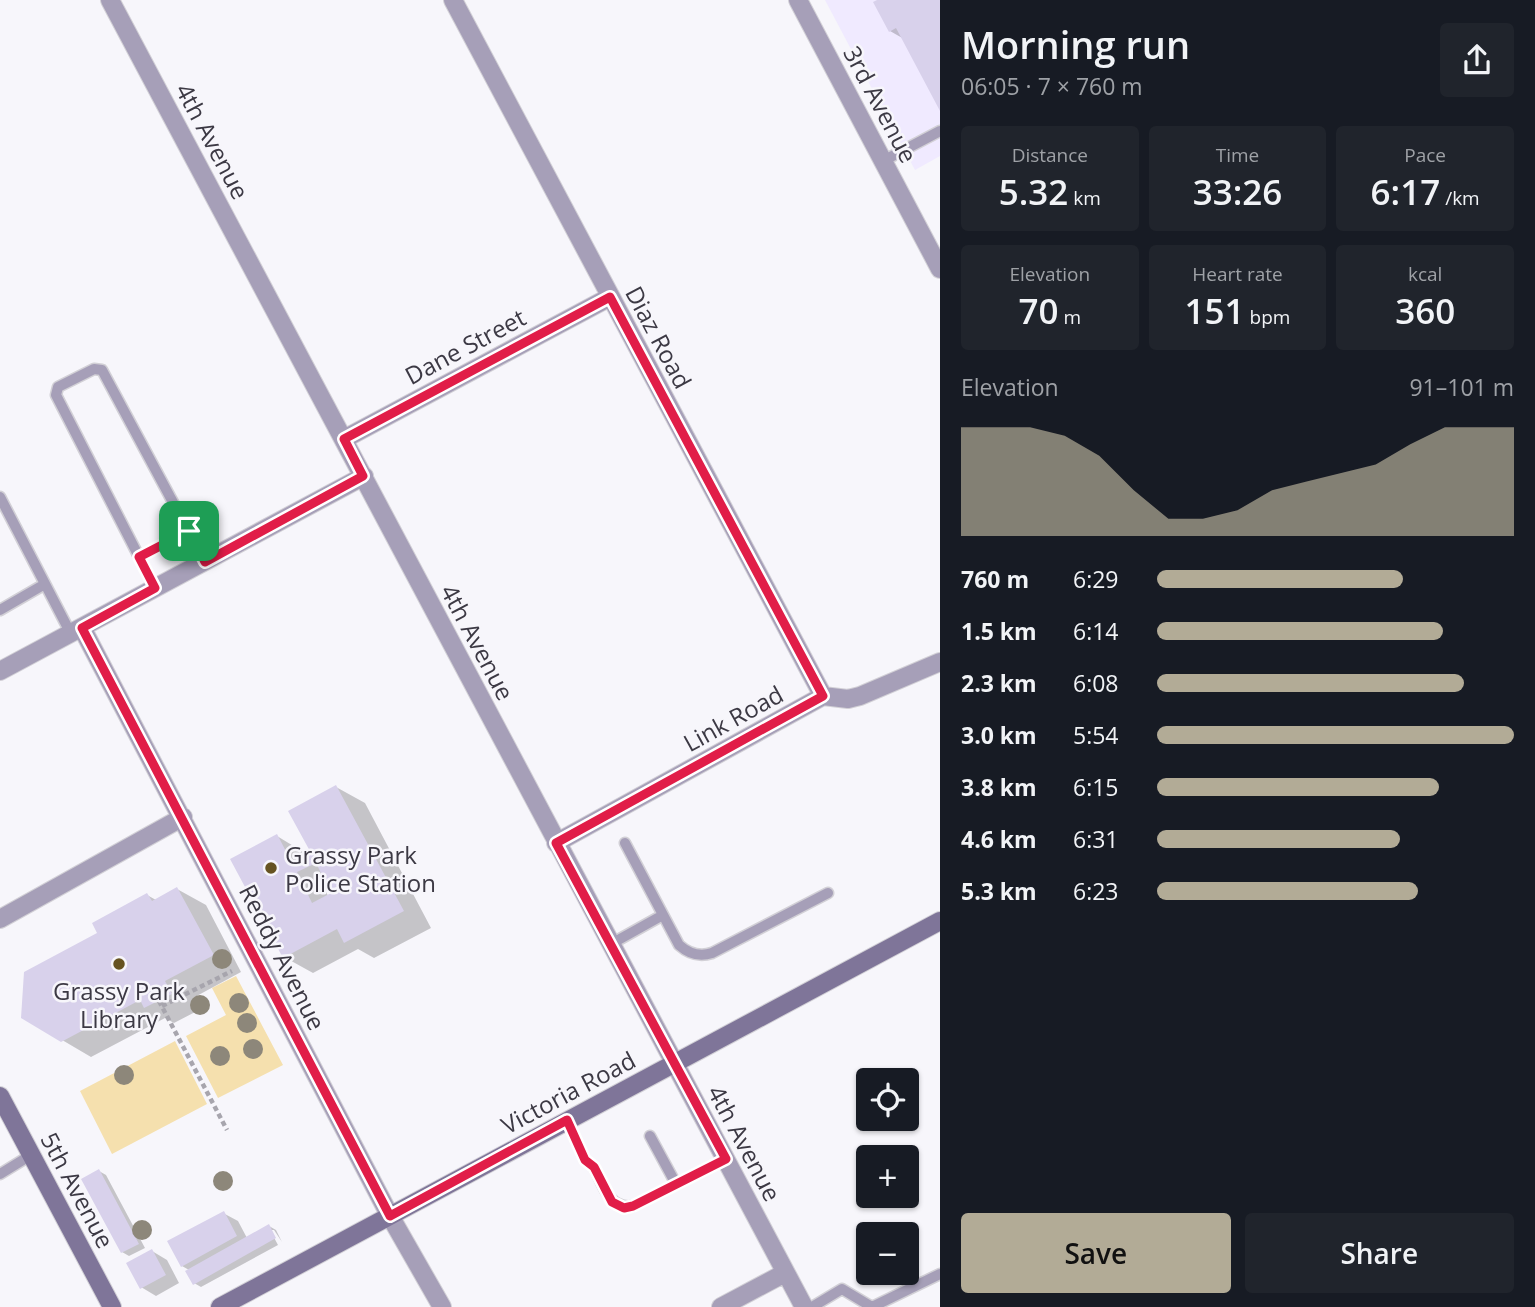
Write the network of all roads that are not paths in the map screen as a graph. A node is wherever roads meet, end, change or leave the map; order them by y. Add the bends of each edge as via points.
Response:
1 (110, 0) edge
2 (453, 0) edge
3 (798, 0) edge
4 (940, 131) edge
5 (883, 161) junction
6 (940, 268) edge
7 (610, 297) junction
8 (344, 439) junction
9 (363, 476) junction
10 (0, 497) edge
11 (189, 531) junction
12 (139, 557) junction
13 (205, 562) junction
14 (45, 584) junction
15 (155, 588) junction
16 (0, 610) edge
17 (77, 631) junction
18 (940, 662) edge
19 (0, 671) edge
20 (823, 696) junction
21 (183, 817) junction
22 (556, 843) junction
23 (625, 844) dead end
24 (828, 893) dead end
25 (663, 915) junction
26 (0, 919) edge
27 (940, 922) edge
28 (611, 944) junction
29 (675, 1063) junction
30 (0, 1096) edge
31 (650, 1136) dead end
32 (31, 1155) junction
33 (726, 1159) junction
34 (594, 1167) road end
35 (0, 1174) edge
36 (676, 1184) junction
37 (390, 1216) junction
38 (785, 1273) junction
39 (940, 1274) edge
40 (112, 1307) edge
41 (220, 1307) edge
42 (442, 1307) edge
43 (721, 1307) edge
44 (804, 1307) edge
45 (812, 1307) edge

1 - 8 street, 4th Avenue
2 - 7 street, Diaz Road
3 - 5 street, 3rd Avenue
4 - 5 lane
5 - 6 street, 3rd Avenue
7 - 8 street, Dane Street
7 - 20 street, Diaz Road
8 - 9 street, 4th Avenue
9 - 13 street
9 - 22 street, 4th Avenue
10 - 14 lane
11 - 12 lane
11 - 12 lane via 103,370 94,369 58,387 56,396
11 - 13 lane
12 - 15 lane
13 - 15 street
14 - 16 lane
14 - 17 lane
15 - 17 street
17 - 19 street
17 - 21 street, Reddy Avenue
18 - 20 street, Link Road via 860,696
20 - 22 street, Link Road
21 - 26 street
21 - 37 street, Reddy Avenue
22 - 28 street, 4th Avenue
23 - 25 lane
24 - 25 lane via 705,955 679,945
25 - 28 lane
27 - 29 street, Victoria Road
28 - 29 street, 4th Avenue
29 - 33 street, 4th Avenue
29 - 37 street, Victoria Road
30 - 32 street, 5th Avenue
31 - 36 lane
32 - 35 lane
32 - 40 street, 5th Avenue
33 - 36 lane
33 - 38 street, 4th Avenue
34 - 36 lane via 612,1202 624,1208
37 - 41 street, Victoria Road
37 - 42 street, Reddy Avenue
38 - 43 street
38 - 44 street, 4th Avenue
39 - 45 lane via 872,1307 842,1289

